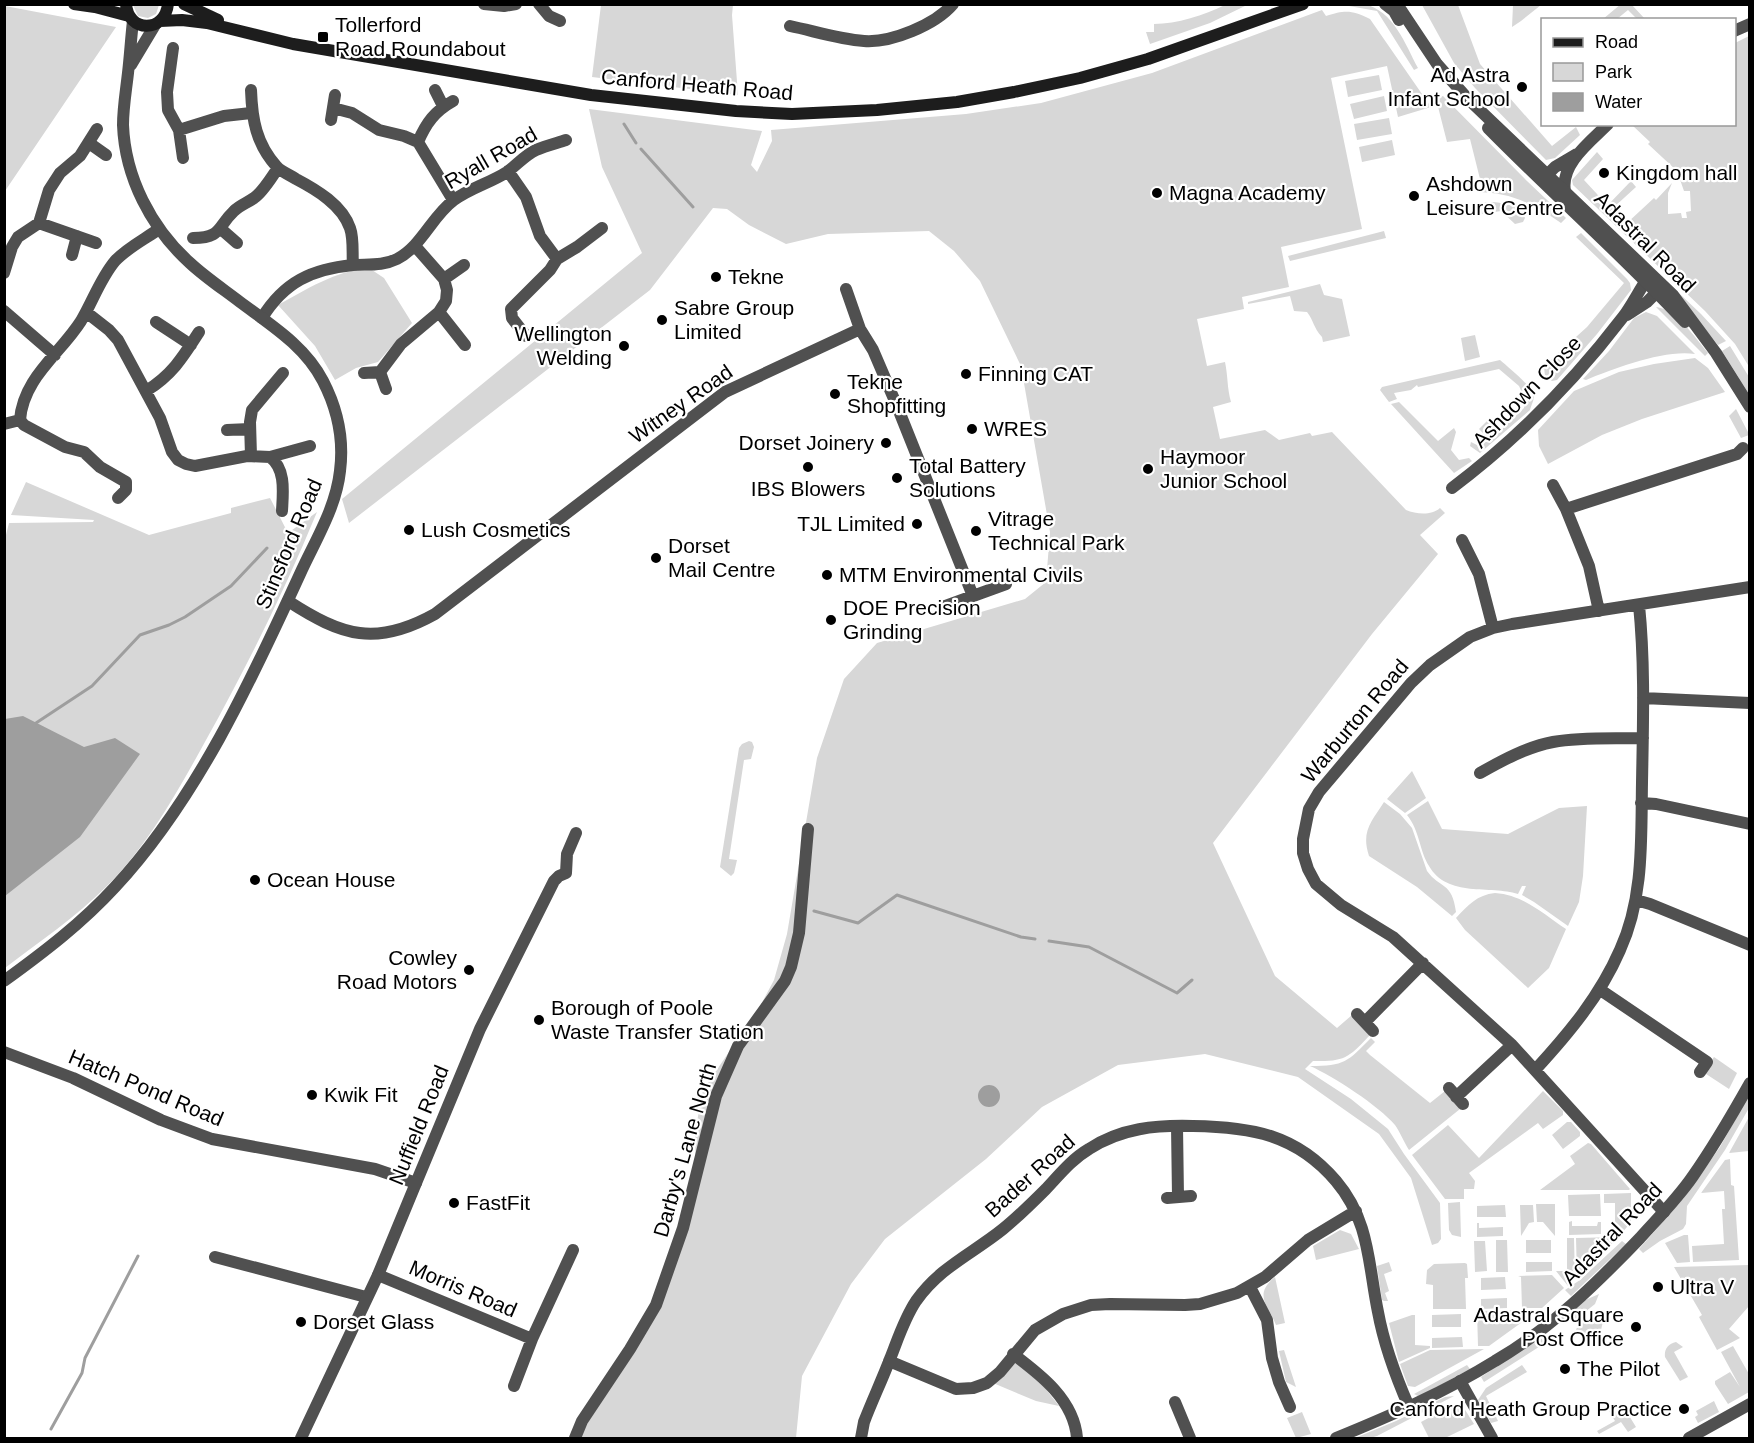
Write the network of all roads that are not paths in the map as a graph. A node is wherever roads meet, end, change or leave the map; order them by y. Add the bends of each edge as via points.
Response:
1 (75, 4) edge
2 (168, 4) edge
3 (184, 4) edge
4 (484, 4) edge
5 (516, 4) edge
6 (539, 4) edge
7 (953, 4) edge
8 (1297, 5) edge
9 (1391, 6) edge
10 (129, 14) edge
11 (560, 21) dead end
12 (157, 23) junction
13 (790, 26) dead end
14 (236, 28) junction
15 (173, 48) dead end
16 (128, 72) junction
17 (251, 90) dead end
18 (435, 90) dead end
19 (335, 94) dead end
20 (251, 113) junction
21 (1606, 126) edge
22 (97, 129) dead end
23 (179, 130) junction
24 (567, 140) dead end
25 (418, 142) junction
26 (89, 143) junction
27 (1580, 152) junction
28 (106, 155) dead end
29 (183, 158) dead end
30 (278, 168) junction
31 (508, 171) junction
32 (1568, 171) junction
33 (1547, 175) junction
34 (1565, 191) junction
35 (453, 200) junction
36 (39, 223) junction
37 (159, 228) junction
38 (602, 228) dead end
39 (221, 229) junction
40 (77, 236) junction
41 (193, 238) dead end
42 (96, 243) dead end
43 (237, 243) dead end
44 (415, 246) junction
45 (72, 255) dead end
46 (557, 259) junction
47 (353, 265) junction
48 (464, 265) dead end
49 (4, 273) edge
50 (1649, 277) junction
51 (444, 279) junction
52 (846, 289) dead end
53 (1660, 289) junction
54 (4, 311) edge
55 (86, 312) junction
56 (439, 312) junction
57 (1623, 317) junction
58 (262, 318) junction
59 (156, 322) dead end
60 (860, 329) junction
61 (199, 332) dead end
62 (526, 336) dead end
63 (191, 345) junction
64 (465, 345) dead end
65 (55, 355) junction
66 (380, 372) junction
67 (283, 373) dead end
68 (364, 373) dead end
69 (386, 389) dead end
70 (146, 391) junction
71 (1749, 407) edge
72 (20, 420) junction
73 (4, 424) edge
74 (227, 429) dead end
75 (250, 429) junction
76 (310, 446) dead end
77 (1743, 448) dead end
78 (251, 456) junction
79 (270, 457) junction
80 (1553, 485) dead end
81 (1452, 489) dead end
82 (118, 498) dead end
83 (1566, 509) junction
84 (282, 511) dead end
85 (1462, 540) dead end
86 (1006, 584) dead end
87 (1749, 587) edge
88 (973, 596) junction
89 (288, 601) junction
90 (1639, 605) junction
91 (940, 608) dead end
92 (1599, 611) junction
93 (1494, 628) junction
94 (1643, 698) junction
95 (1749, 703) edge
96 (1643, 738) junction
97 (1480, 773) dead end
98 (1641, 803) junction
99 (1749, 824) edge
100 (808, 829) dead end
101 (576, 833) dead end
102 (1636, 900) junction
103 (1749, 945) edge
104 (40, 955) junction
105 (1423, 963) junction
106 (4, 981) edge
107 (1599, 989) junction
108 (4, 991) edge
109 (1365, 1022) dead end
110 (1512, 1045) junction
111 (4, 1052) edge
112 (1706, 1062) dead end
113 (1536, 1069) junction
114 (1749, 1083) edge
115 (1456, 1096) dead end
116 (1177, 1126) junction
117 (416, 1183) junction
118 (1179, 1197) dead end
119 (1356, 1211) junction
120 (1664, 1212) junction
121 (573, 1250) dead end
122 (215, 1257) dead end
123 (378, 1275) junction
124 (1250, 1287) junction
125 (366, 1297) junction
126 (532, 1339) junction
127 (1013, 1354) junction
128 (889, 1361) junction
129 (1460, 1382) junction
130 (514, 1386) dead end
131 (1175, 1402) dead end
132 (1749, 1404) edge
133 (1290, 1407) dead end
134 (1409, 1407) junction
135 (302, 1438) edge
136 (575, 1438) edge
137 (861, 1438) edge
138 (1077, 1438) edge
139 (1190, 1438) edge
140 (1336, 1438) edge
141 (1492, 1438) edge
142 (1689, 1438) edge

1 - 10 main road
2 - 12 main road via 167,12
3 - 14 main road, Canford Heath Road
4 - 5 street
6 - 11 street via 549,16
7 - 13 street via 922,27 875,41
8 - 14 main road, Canford Heath Road via 1148,59 1080,78 957,102 792,114 591,95 293,44
9 - 33 street, Adastral Road via 1467,98
10 - 12 main road, Canford Heath Road via 143,26
10 - 16 street, Stinsford Road
12 - 14 main road, Canford Heath Road via 197,21
12 - 16 street, Stinsford Road
15 - 23 street via 168,110
16 - 37 street, Stinsford Road via 123,125 126,148 140,195
17 - 20 street
18 - 25 street via 448,104 432,116
19 - 25 street via 332,114 352,113 379,130
20 - 23 street via 224,116
20 - 30 street via 262,147
21 - 27 street
22 - 26 street
23 - 29 street
24 - 31 street, Ryall Road via 536,150
25 - 35 street
26 - 28 street
26 - 36 street via 49,190
27 - 32 street
27 - 33 street
30 - 39 street via 255,198 240,205
30 - 47 street via 331,202 344,216 351,230
31 - 35 street, Ryall Road
31 - 46 street via 526,197 540,236
32 - 33 street
32 - 34 street
33 - 34 street, Adastral Road
33 - 50 street, Adastral Road via 1599,237
34 - 50 street, Adastral Road
35 - 44 street, Ryall Road
36 - 40 street
36 - 49 street via 18,237
37 - 55 street via 117,259
37 - 58 street, Stinsford Road via 189,263
38 - 46 street
39 - 41 street via 206,238
39 - 43 street
40 - 42 street
40 - 45 street
44 - 47 street, Ryall Road via 383,264
44 - 51 street
46 - 62 street via 511,309 512,318
47 - 58 street, Ryall Road via 296,280
48 - 51 street
50 - 53 street, Adastral Road
50 - 57 street
51 - 56 street via 446,301
52 - 60 street
53 - 57 street
53 - 71 street, Adastral Road via 1716,353
54 - 65 street
55 - 65 street
55 - 70 street via 118,340
56 - 64 street
56 - 66 street via 401,344
57 - 81 street, Ashdown Close via 1527,426
58 - 89 street, Stinsford Road via 288,337 307,358 322,380 340,426 337,487
59 - 63 street
60 - 88 street via 873,350
60 - 89 street, Witney Road via 726,392 417,624 398,632 358,633 325,623
61 - 63 street
63 - 70 street via 168,376
65 - 72 street via 40,369 29,388
66 - 68 street
66 - 69 street
67 - 75 street via 252,410
70 - 78 street via 178,460 195,466
72 - 73 street
72 - 82 street via 45,438 84,452 126,482 126,490
74 - 75 street
75 - 78 street
76 - 79 street
77 - 83 street via 1737,454
78 - 79 street
79 - 84 street via 281,473
80 - 83 street
83 - 92 street via 1589,566
85 - 93 street via 1474,551
86 - 88 street
87 - 90 street, Warburton Road
88 - 91 street
89 - 104 street, Stinsford Road via 180,805 115,888
90 - 92 street, Warburton Road
90 - 94 street
92 - 93 street, Warburton Road
93 - 105 street, Warburton Road via 1451,649 1411,683 1319,792 1305,823 1303,853 1316,884 1341,905 1393,937
94 - 95 street
94 - 96 street
96 - 97 street via 1554,742 1521,752
96 - 98 street
98 - 99 street
98 - 102 street
100 - 136 street, Darby's Lane North via 799,933 791,967 780,989 738,1046 716,1096 683,1228 656,1305
101 - 117 street, Nuffield Road via 567,854 566,873 554,881 480,1029
102 - 103 street
102 - 107 street via 1620,950
104 - 106 street, Stinsford Road
104 - 108 street
105 - 109 street
105 - 110 street, Warburton Road
107 - 112 street
107 - 113 street via 1572,1030
110 - 113 street, Warburton Road
110 - 115 street
111 - 117 street, Hatch Pond Road via 212,1139 375,1169
113 - 120 street, Warburton Road
114 - 120 street, Adastral Road via 1722,1134
116 - 118 street
116 - 119 street, Bader Road via 1246,1129 1282,1140 1324,1169
116 - 128 street, Bader Road via 1138,1128 1119,1134 1102,1140 1071,1161 1002,1230 948,1266 931,1283 905,1320
117 - 123 street, Nuffield Road
119 - 124 street via 1308,1240
119 - 134 street, Bader Road via 1368,1247 1381,1328
120 - 129 street, Adastral Road via 1549,1324
121 - 126 street, Morris Road
122 - 125 street
123 - 125 street, Nuffield Road
123 - 126 street, Morris Road
124 - 127 street via 1200,1304 1110,1304 1076,1309 1035,1330
124 - 133 street via 1267,1320 1272,1358
125 - 135 street, Nuffield Road
126 - 130 street, Morris Road
127 - 128 street via 987,1383 956,1389
127 - 138 street via 1045,1378 1064,1401
128 - 137 street, Bader Road
129 - 134 street, Adastral Road
129 - 141 street
131 - 139 street
132 - 142 street
134 - 140 street, Adastral Road

